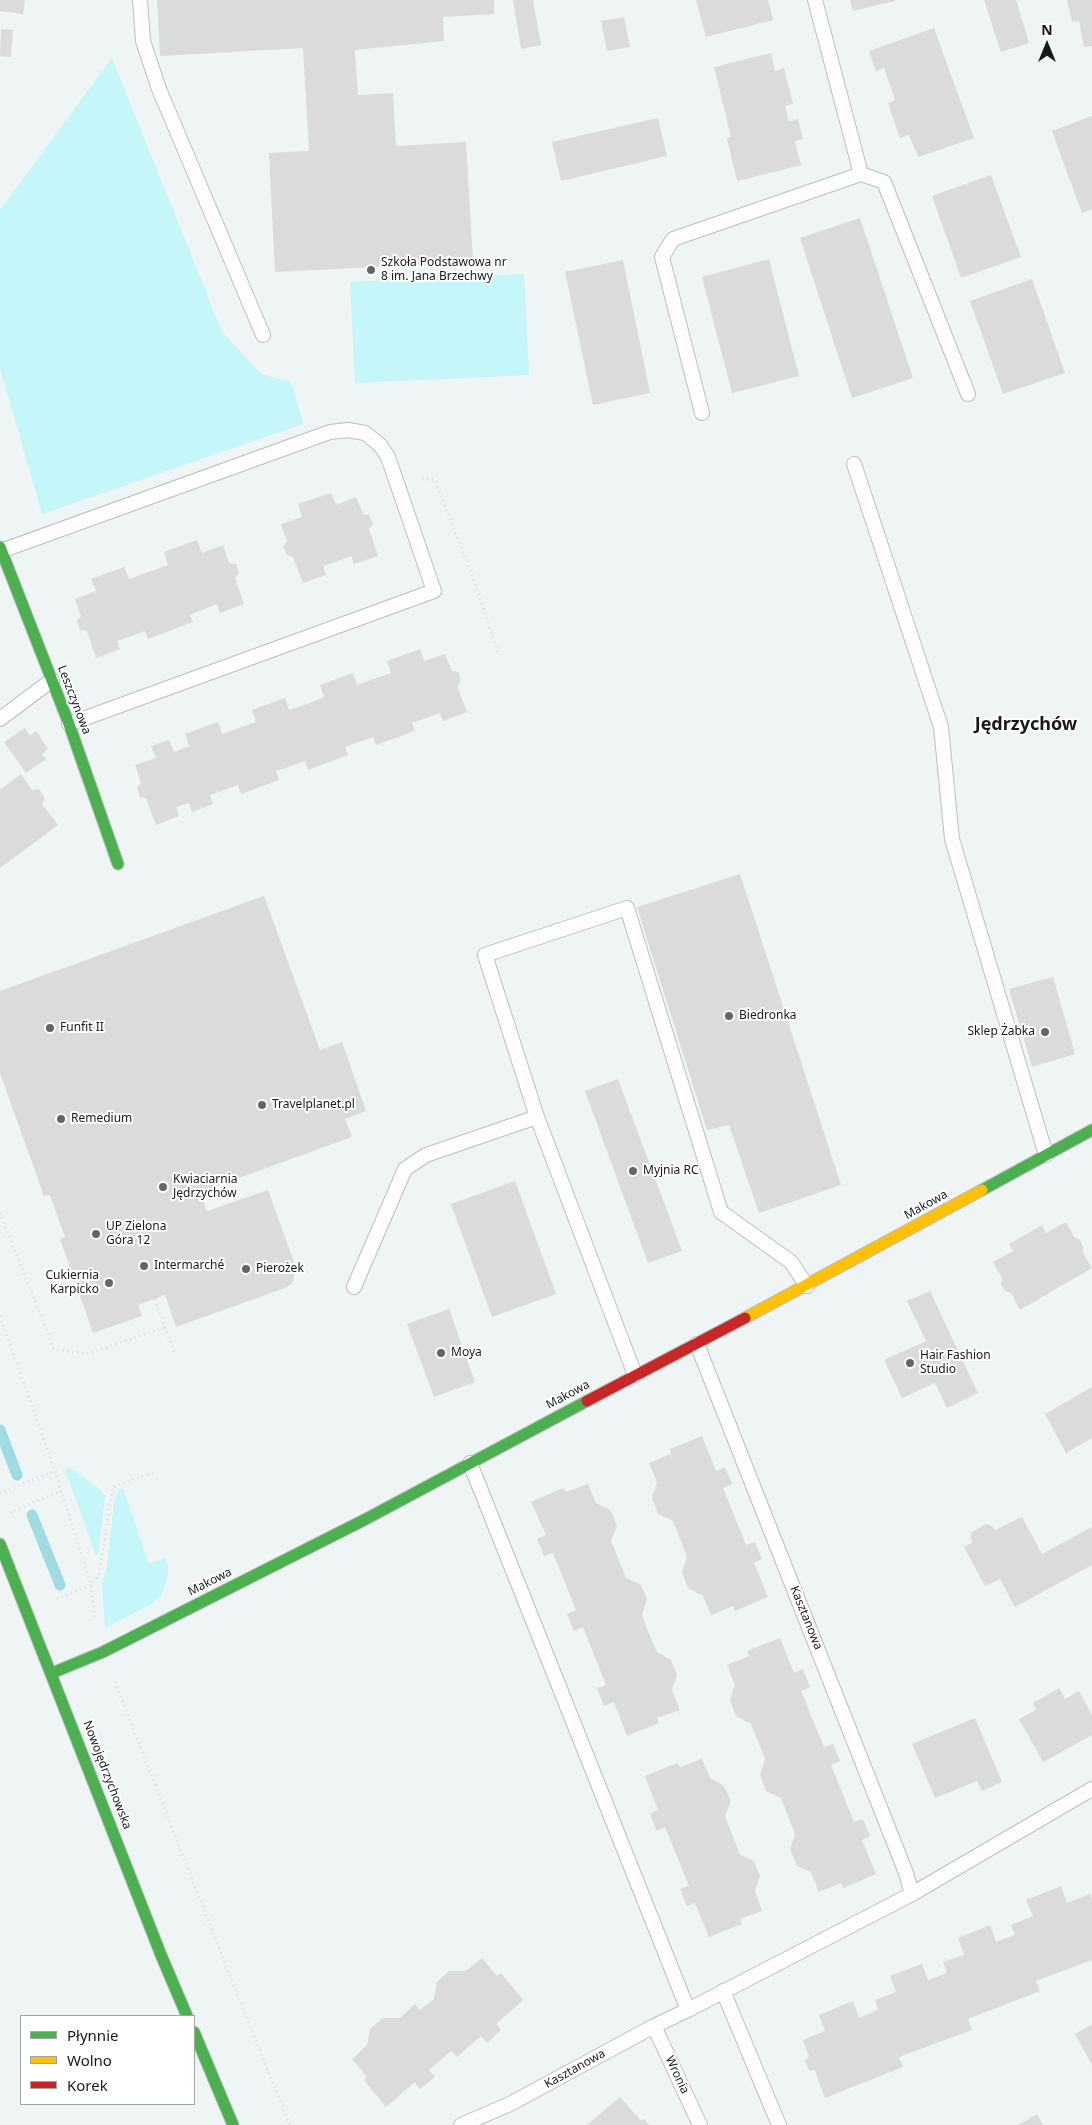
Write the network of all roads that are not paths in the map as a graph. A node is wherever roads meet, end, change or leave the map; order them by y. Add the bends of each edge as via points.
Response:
1 (140, 0) edge
2 (815, 0) edge
3 (861, 174) junction
4 (263, 335) dead end
5 (968, 394) dead end
6 (702, 413) dead end
7 (854, 464) dead end
8 (1, 549) edge
9 (52, 680) junction
10 (0, 719) edge
11 (69, 724) junction
12 (118, 864) dead end
13 (537, 1117) junction
14 (1092, 1130) edge
15 (1046, 1154) junction
16 (806, 1286) junction
17 (354, 1287) dead end
18 (697, 1344) junction
19 (635, 1375) junction
20 (470, 1463) junction
21 (0, 1544) edge
22 (52, 1673) junction
23 (1092, 1789) edge
24 (912, 1894) junction
25 (723, 1991) junction
26 (688, 2010) junction
27 (187, 2015) edge
28 (654, 2026) junction
29 (195, 2034) edge
30 (233, 2125) edge
31 (461, 2125) edge
32 (700, 2125) edge
33 (778, 2125) edge

1 - 4 lane via 143,41 159,89
2 - 3 lane
3 - 5 lane via 884,182
3 - 6 lane via 673,239 662,257
7 - 15 lane via 941,727 952,839
8 - 9 street, Leszczynowa
8 - 11 lane via 330,432 348,430 365,433 380,445 388,457 434,591
9 - 10 lane
9 - 11 street, Leszczynowa
11 - 12 street, Leszczynowa
13 - 16 lane via 485,955 627,908 721,1212 791,1262
13 - 17 lane via 426,1154 405,1169
13 - 19 lane
14 - 15 street, Makowa
15 - 16 street, Makowa
16 - 18 street, Makowa
18 - 19 street, Makowa
18 - 24 lane, Kasztanowa
19 - 20 street, Makowa
20 - 22 street, Makowa via 103,1652
20 - 26 lane
21 - 22 street, Nowojędrzychowska
22 - 27 street, Nowojędrzychowska
23 - 24 lane, Kasztanowa
24 - 25 lane, Kasztanowa
25 - 26 lane, Kasztanowa
25 - 33 lane
26 - 28 lane, Kasztanowa
28 - 31 lane, Kasztanowa via 510,2104
28 - 32 lane, Wronia
29 - 30 street

